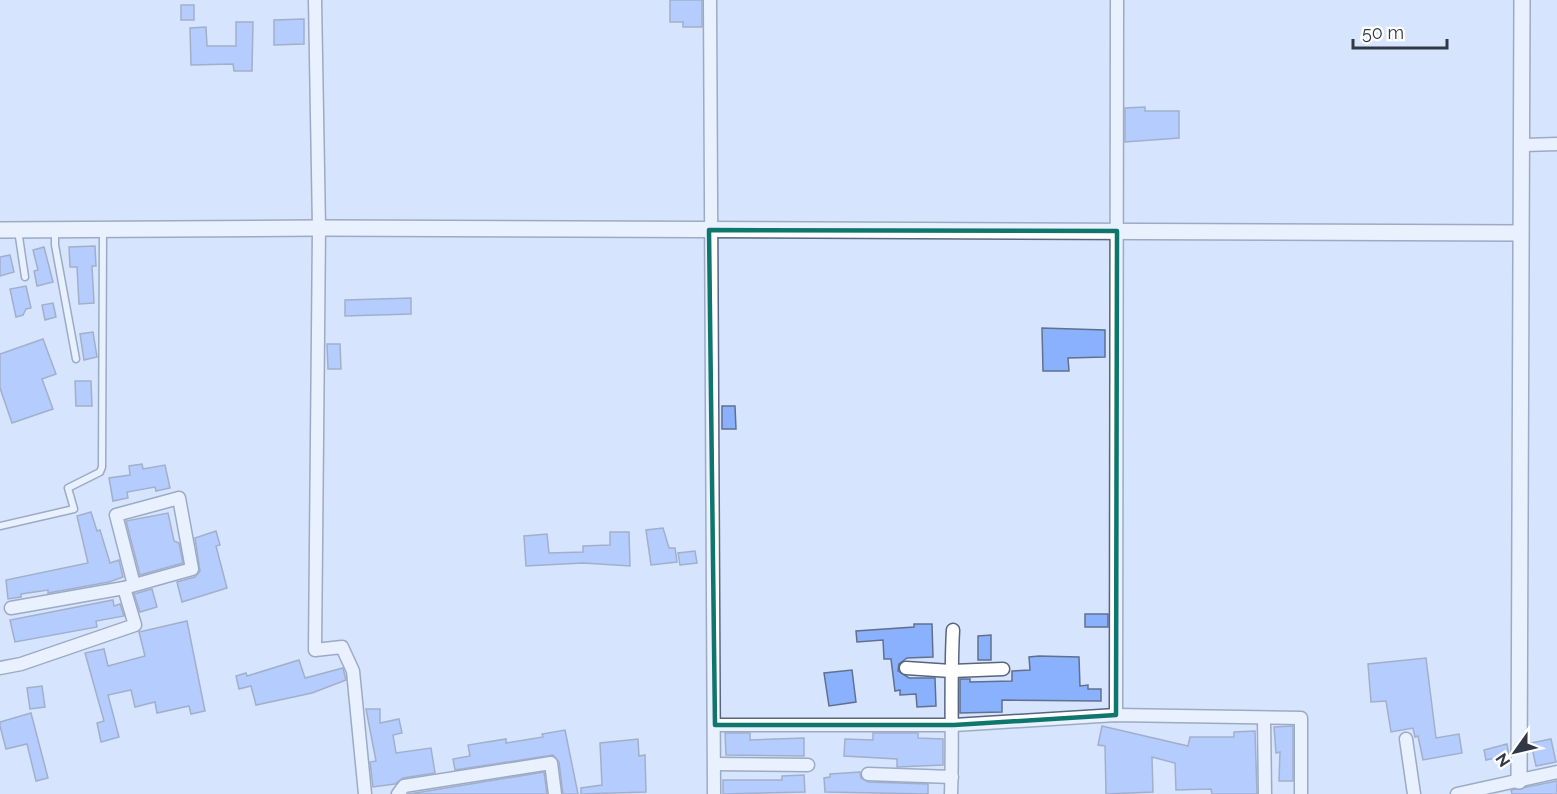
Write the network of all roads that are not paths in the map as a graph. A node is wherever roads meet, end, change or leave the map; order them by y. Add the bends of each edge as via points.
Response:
1 (315, 0) edge
2 (710, 0) edge
3 (1117, 0) edge
4 (1522, 0) edge
5 (1557, 144) edge
6 (1521, 145) junction
7 (319, 228) junction
8 (0, 230) edge
9 (18, 230) junction
10 (103, 230) junction
11 (709, 230) junction
12 (55, 231) junction
13 (1117, 231) junction
14 (1520, 233) junction
15 (25, 277) dead end
16 (76, 359) dead end
17 (0, 526) edge
18 (129, 587) junction
19 (11, 608) dead end
20 (953, 630) dead end
21 (0, 668) edge
22 (906, 668) dead end
23 (1003, 669) dead end
24 (951, 670) junction
25 (1116, 715) junction
26 (1264, 718) junction
27 (715, 725) junction
28 (954, 725) junction
29 (1406, 739) dead end
30 (715, 764) junction
31 (808, 765) dead end
32 (1557, 772) edge
33 (868, 774) dead end
34 (952, 777) junction
35 (1520, 781) junction
36 (365, 794) edge
37 (398, 794) edge
38 (555, 794) edge
39 (714, 794) edge
40 (951, 794) edge
41 (1265, 794) edge
42 (1301, 794) edge
43 (1414, 794) edge
44 (1457, 794) edge

1 - 7 street
2 - 11 street
3 - 13 street
4 - 6 street
5 - 6 street
6 - 14 street
7 - 10 street
7 - 11 street
7 - 36 street via 315,650 342,647 352,671
8 - 9 street
9 - 12 street
9 - 15 lane
10 - 12 street
10 - 17 lane via 102,467 100,472 68,488 74,509
11 - 13 street
11 - 27 street
12 - 16 lane
13 - 14 street
13 - 25 street
14 - 35 street
18 - 18 street via 116,515 179,498 192,569
18 - 19 street
18 - 21 street via 135,625
20 - 24 street
22 - 24 street
23 - 24 street
24 - 28 street
25 - 26 street
25 - 28 street
26 - 41 street
26 - 42 street via 1301,718
27 - 28 street
27 - 30 street
28 - 34 street
29 - 43 street
30 - 31 street
30 - 39 street
32 - 35 street
33 - 34 street
34 - 40 street
35 - 44 street
37 - 38 street via 404,786 551,763

